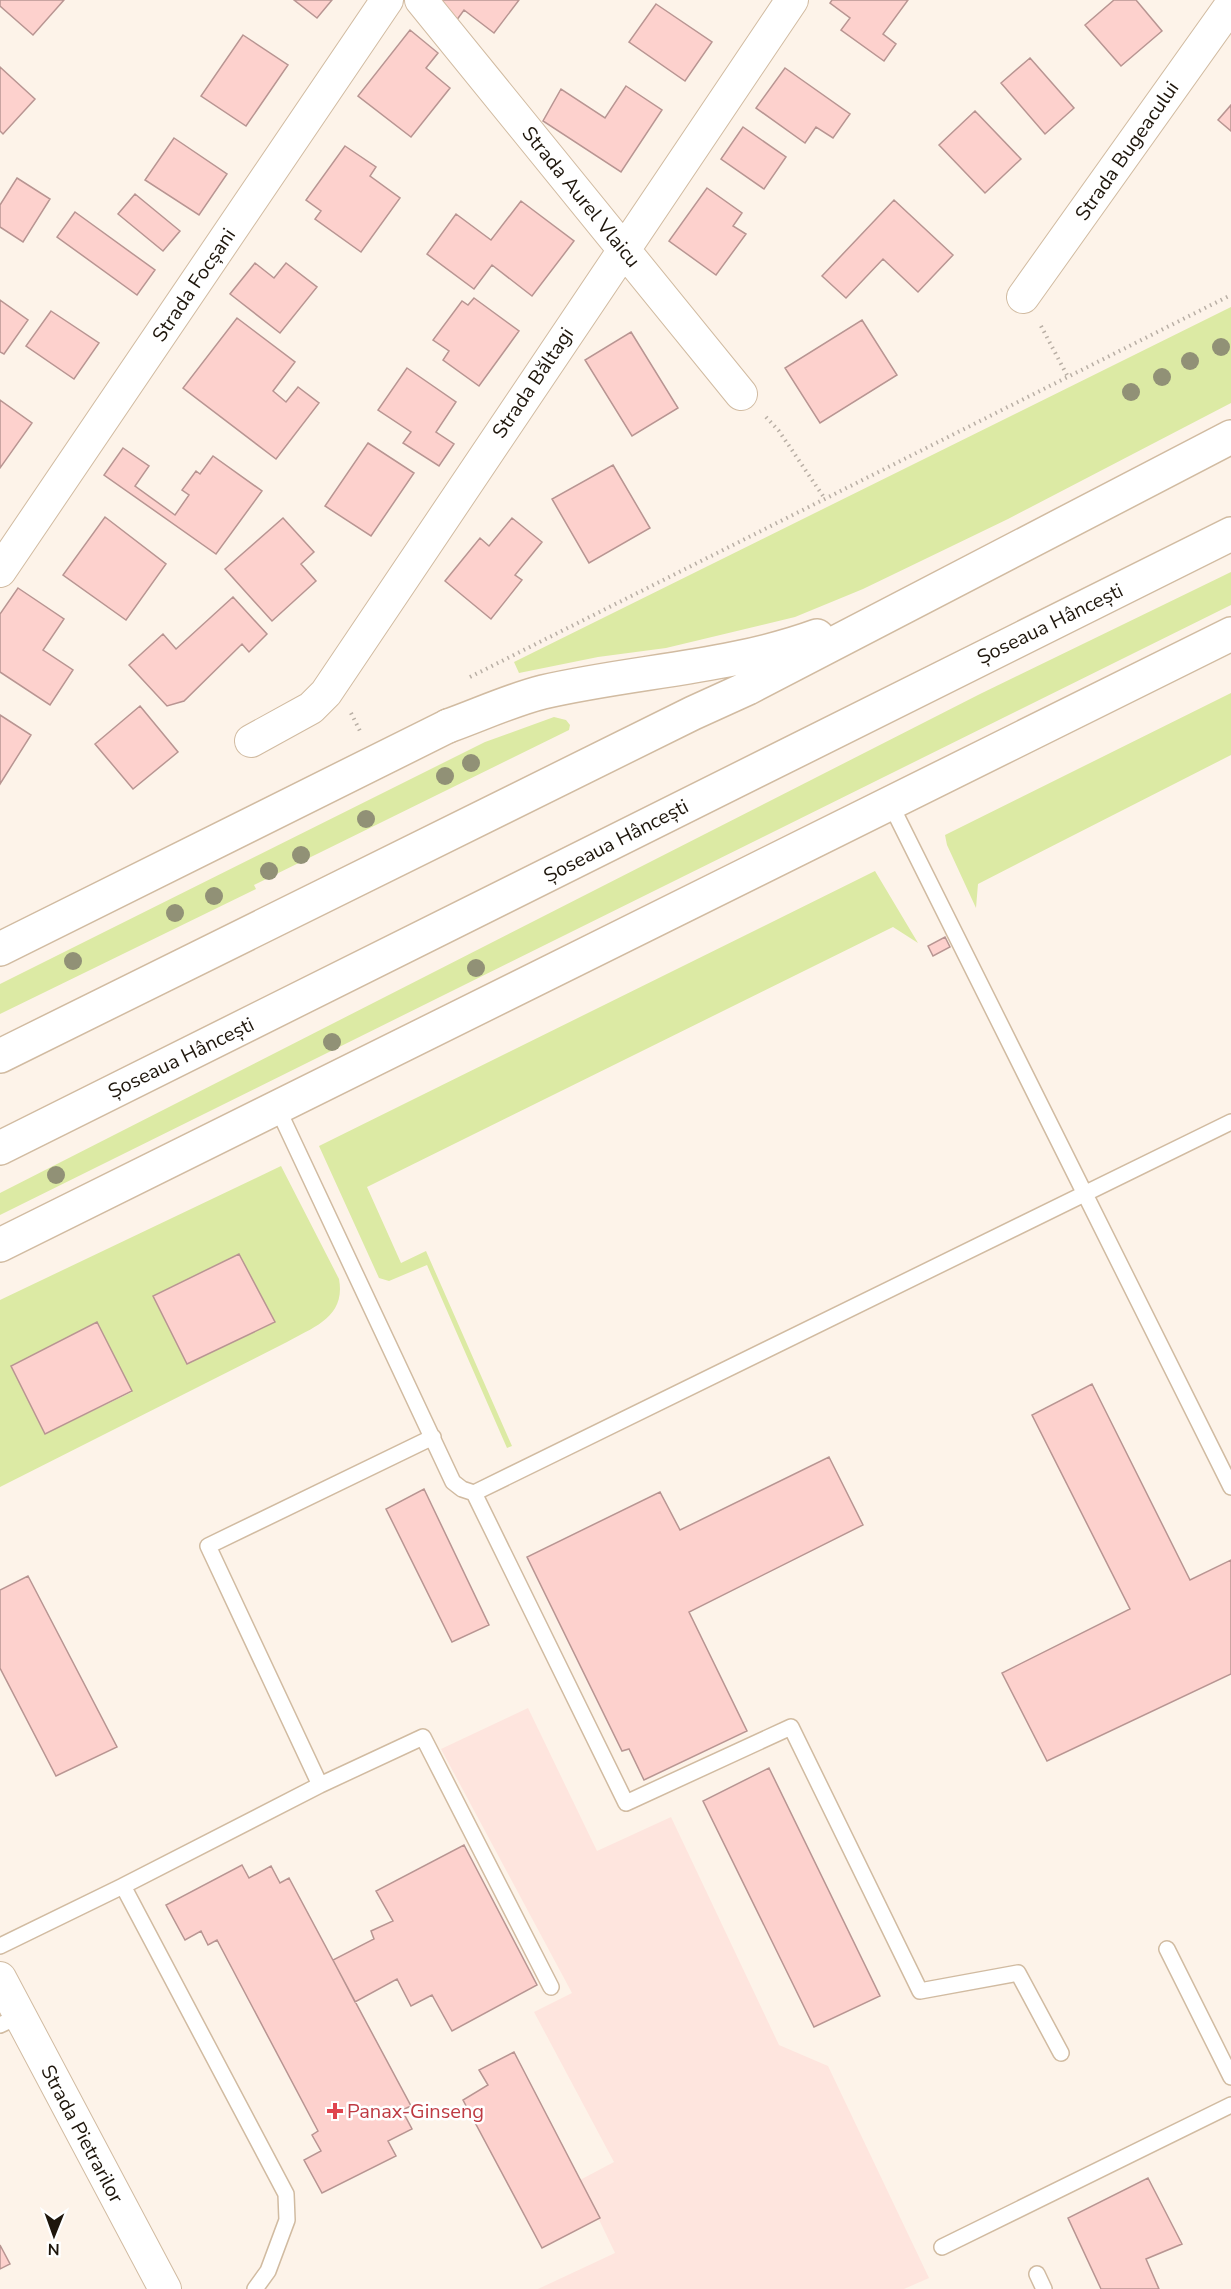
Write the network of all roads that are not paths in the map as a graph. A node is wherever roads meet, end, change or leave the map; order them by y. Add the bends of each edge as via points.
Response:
1 (387, 0) edge
2 (420, 0) edge
3 (792, 0) edge
4 (1231, 5) edge
5 (624, 249) junction
6 (1023, 297) road end
7 (741, 394) road end
8 (1231, 437) edge
9 (1231, 534) edge
10 (0, 570) edge
11 (921, 598) junction
12 (1231, 634) edge
13 (251, 741) dead end
14 (890, 803) junction
15 (0, 949) edge
16 (0, 1056) edge
17 (277, 1107) junction
18 (1231, 1122) edge
19 (0, 1148) edge
20 (1084, 1195) junction
21 (0, 1245) edge
22 (433, 1437) junction
23 (1231, 1487) edge
24 (474, 1493) junction
25 (320, 1785) junction
26 (123, 1886) junction
27 (0, 1946) edge
28 (1167, 1949) dead end
29 (0, 1978) edge
30 (550, 1987) dead end
31 (10, 2021) edge
32 (1061, 2054) dead end
33 (1231, 2077) edge
34 (1231, 2105) edge
35 (942, 2247) dead end
36 (1037, 2274) dead end
37 (165, 2289) edge
38 (255, 2289) edge
39 (1044, 2289) edge

1 - 10 street, Strada Focșani
2 - 5 street, Strada Aurel Vlaicu
3 - 5 street, Strada Băltagi
4 - 6 street, Strada Bugeacului
5 - 7 street, Strada Aurel Vlaicu
5 - 13 street, Strada Băltagi via 326,693 311,708
8 - 11 main road
9 - 19 main road, Șoseaua Hâncești
11 - 15 main road via 802,641 706,666 622,676 541,693 448,726
11 - 16 main road via 748,688
12 - 14 main road
14 - 17 main road
14 - 20 lane
17 - 21 main road
17 - 22 lane
18 - 20 lane
20 - 23 lane
20 - 24 lane
22 - 24 lane via 453,1482
22 - 25 lane via 208,1546
24 - 32 lane via 626,1803 791,1727 920,1991 1018,1973
25 - 26 lane
25 - 30 lane via 423,1737
26 - 27 lane
26 - 38 lane via 286,2194 287,2220 268,2271
28 - 33 lane
29 - 31 street, Strada Pietrarilor
31 - 37 street, Strada Pietrarilor
34 - 35 lane
36 - 39 lane

